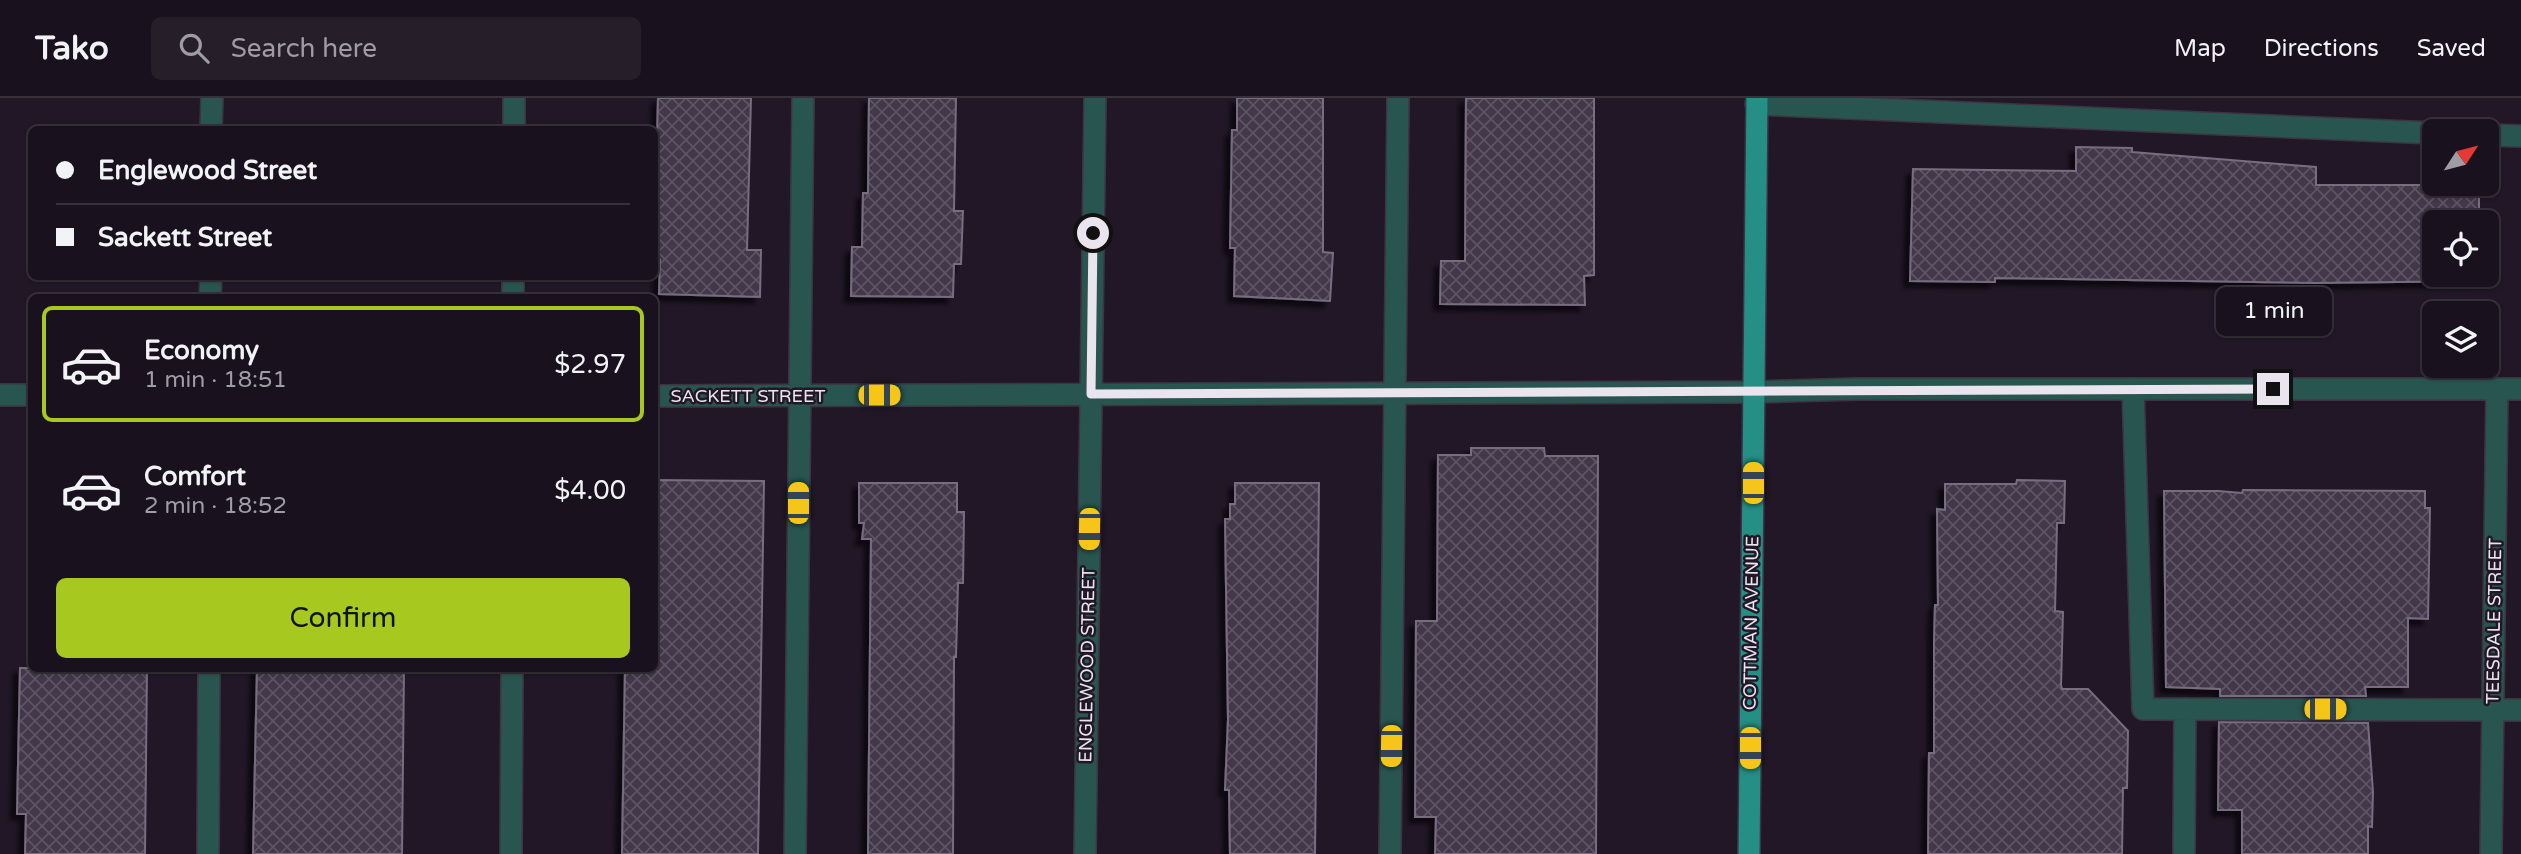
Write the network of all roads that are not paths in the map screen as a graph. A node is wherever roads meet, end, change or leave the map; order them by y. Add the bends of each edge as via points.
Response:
1 (212, 98) edge
2 (514, 98) edge
3 (803, 98) edge
4 (1094, 98) edge
5 (1398, 98) edge
6 (1756, 101) edge
7 (211, 126) edge
8 (514, 126) edge
9 (2422, 132) edge
10 (2499, 135) edge
11 (2521, 136) edge
12 (2133, 389) junction
13 (2497, 389) junction
14 (2521, 389) edge
15 (1753, 392) junction
16 (1091, 394) junction
17 (1395, 394) junction
18 (0, 395) edge
19 (28, 395) edge
20 (658, 396) edge
21 (799, 396) junction
22 (209, 672) edge
23 (512, 672) edge
24 (2185, 709) junction
25 (2493, 710) junction
26 (2521, 710) edge
27 (208, 854) edge
28 (511, 854) edge
29 (795, 854) edge
30 (1085, 854) edge
31 (1390, 854) edge
32 (1749, 854) edge
33 (2184, 854) edge
34 (2491, 854) edge

1 - 7 street
2 - 8 street
3 - 21 street
4 - 16 street, ENGLEWOOD STREET
5 - 17 street
6 - 9 street
6 - 15 main road, COTTMAN AVENUE
10 - 11 street
12 - 13 street, SACKETT STREET
12 - 15 street, SACKETT STREET
12 - 24 street via 2143,709
13 - 14 street, SACKETT STREET
13 - 25 street, TEESDALE STREET
15 - 17 street, SACKETT STREET
15 - 32 main road, COTTMAN AVENUE
16 - 17 street, SACKETT STREET
16 - 21 street, SACKETT STREET
16 - 30 street, ENGLEWOOD STREET
17 - 31 street
18 - 19 street
20 - 21 street, SACKETT STREET
21 - 29 street
22 - 27 street
23 - 28 street
24 - 25 street
24 - 33 street
25 - 26 street
25 - 34 street, TEESDALE STREET

